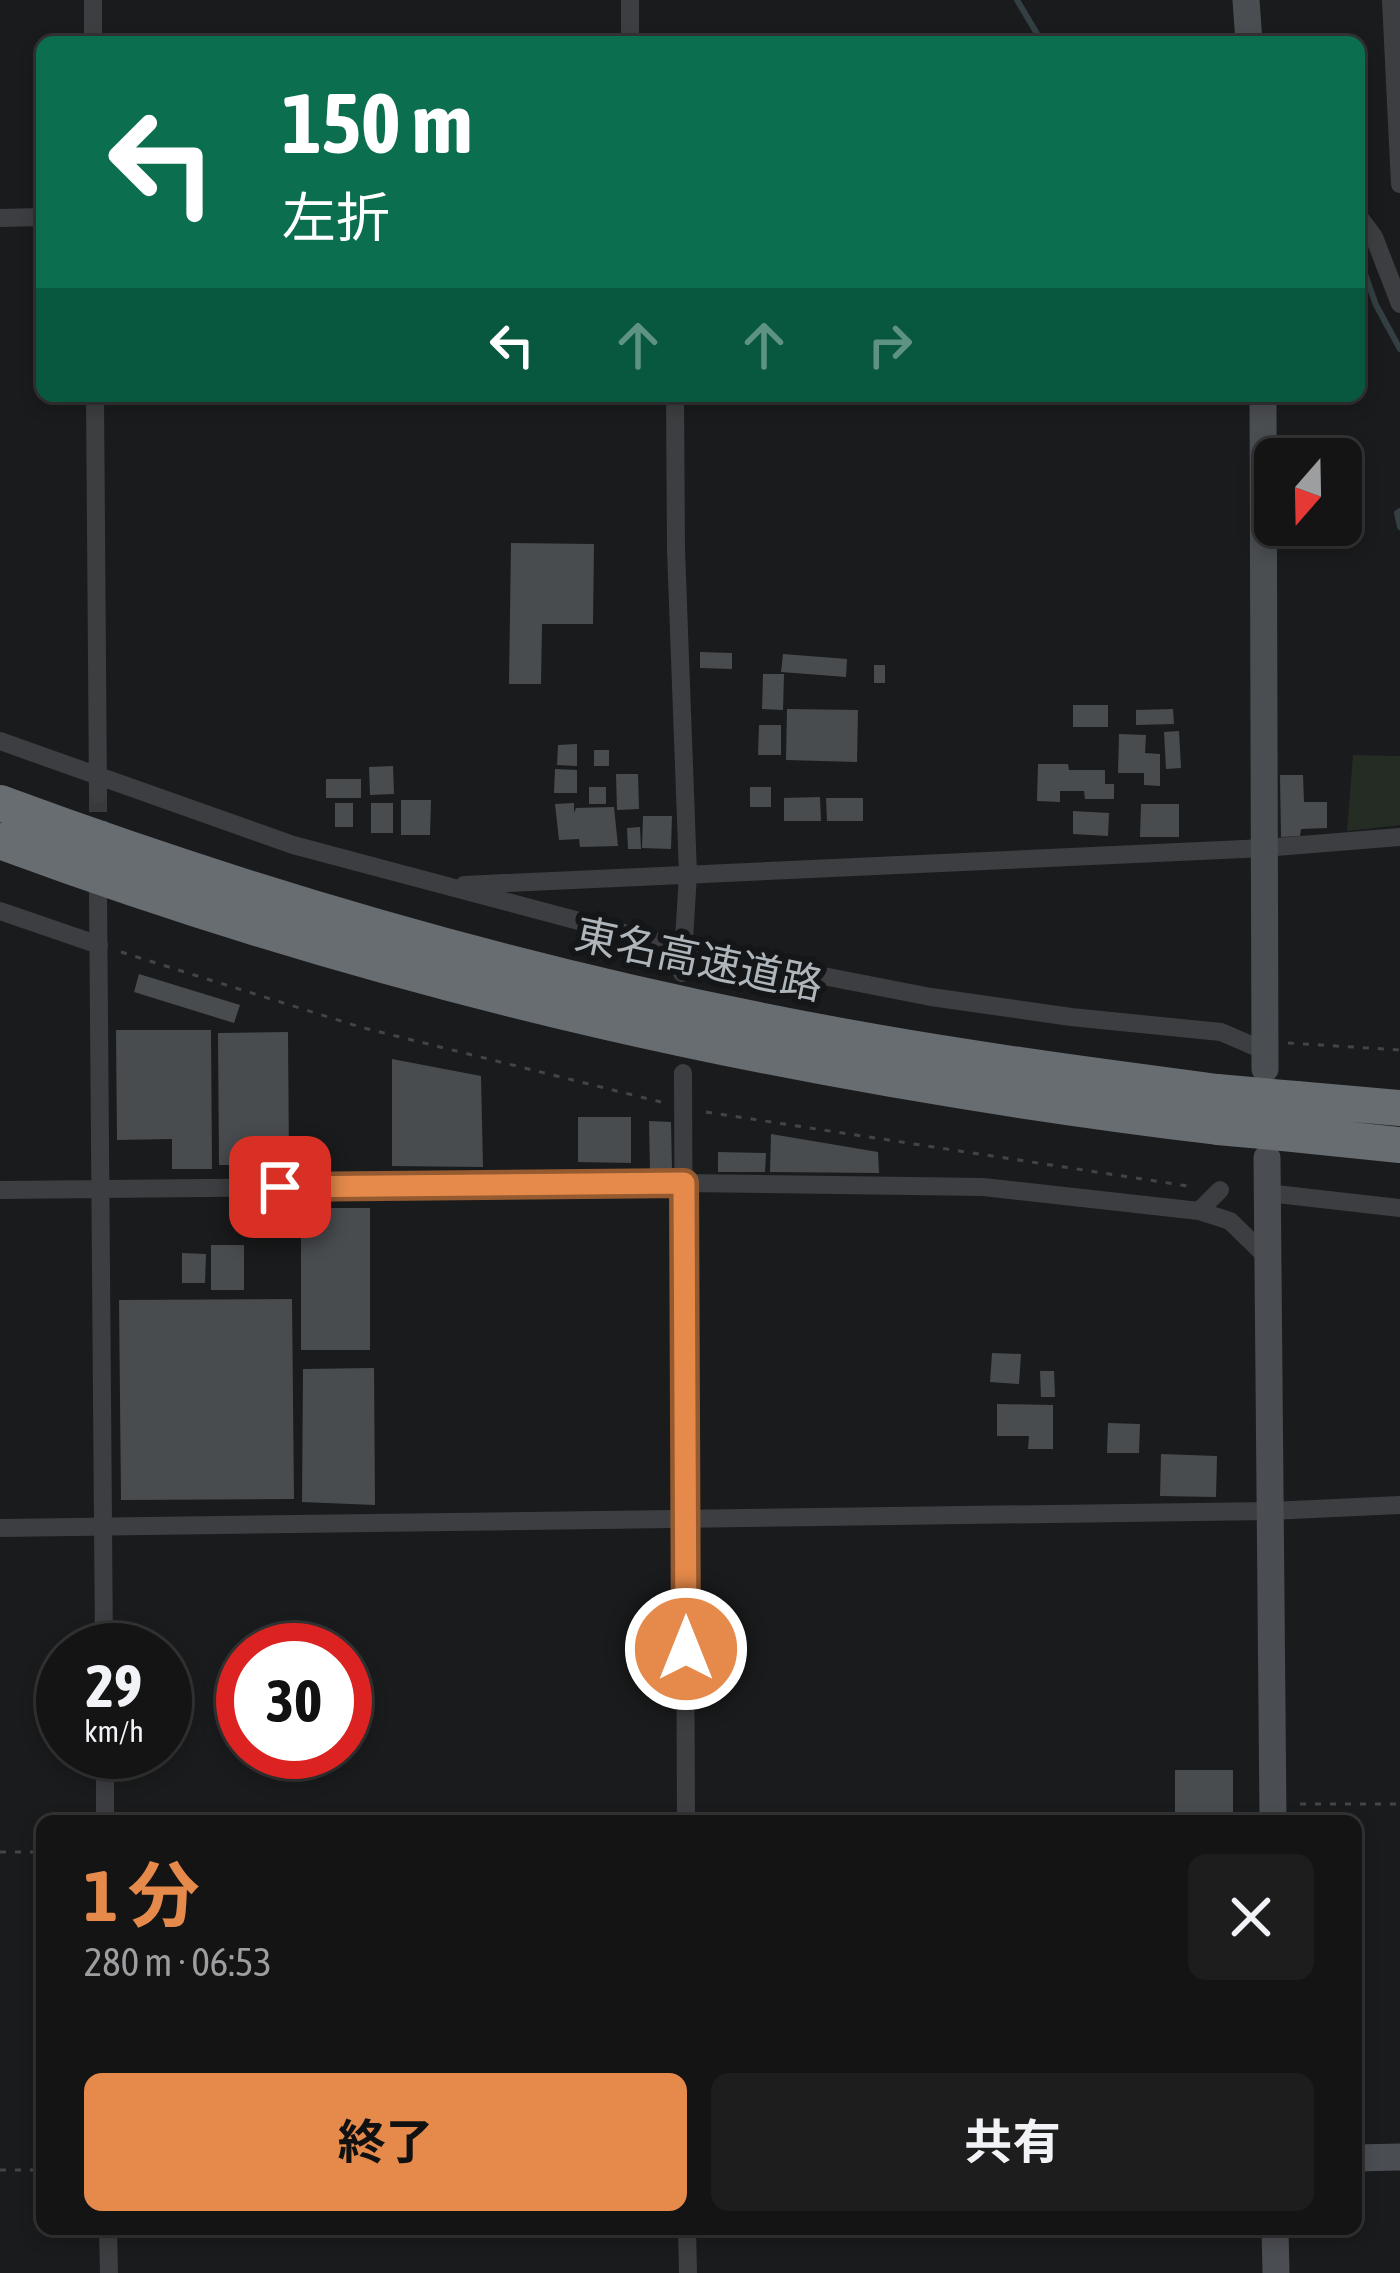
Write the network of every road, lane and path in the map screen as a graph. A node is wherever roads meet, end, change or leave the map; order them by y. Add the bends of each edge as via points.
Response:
1 (93, 0) edge
2 (630, 0) edge
3 (1246, 0) edge
4 (1390, 0) edge
5 (93, 36) edge
6 (630, 36) edge
7 (1249, 36) edge
8 (1400, 184) edge
9 (0, 218) edge
10 (36, 218) edge
11 (1365, 225) edge
12 (1400, 304) edge
13 (95, 402) edge
14 (675, 402) edge
15 (1263, 402) edge
16 (0, 741) edge
17 (98, 786) junction
18 (0, 802) edge
19 (1400, 837) edge
20 (0, 841) edge
21 (1264, 848) junction
22 (688, 874) junction
23 (447, 886) junction
24 (98, 892) dead end
25 (0, 911) edge
26 (99, 945) junction
27 (684, 949) junction
28 (682, 973) dead end
29 (1400, 1050) edge
30 (1265, 1054) junction
31 (683, 1072) dead end
32 (1400, 1108) edge
33 (1218, 1109) junction
34 (1282, 1130) junction
35 (1400, 1144) edge
36 (684, 1183) junction
37 (100, 1189) junction
38 (0, 1190) edge
39 (1220, 1190) dead end
40 (1268, 1193) junction
41 (1400, 1208) edge
42 (1199, 1211) junction
43 (1268, 1258) junction
44 (1400, 1505) edge
45 (1270, 1510) junction
46 (685, 1520) junction
47 (103, 1526) junction
48 (0, 1528) edge
49 (104, 1623) edge
50 (105, 1779) edge
51 (1400, 1804) edge
52 (1272, 1813) edge
53 (105, 1815) edge
54 (686, 1815) edge
55 (0, 1852) edge
56 (36, 1852) edge
57 (1400, 2157) edge
58 (1362, 2158) edge
59 (0, 2170) edge
60 (36, 2170) edge
61 (108, 2235) edge
62 (687, 2235) edge
63 (1276, 2235) edge
64 (109, 2273) edge
65 (688, 2273) edge
66 (1276, 2273) edge

1 - 5 street
2 - 6 street
3 - 7 street
4 - 8 street
9 - 10 street
11 - 12 street
13 - 17 street
14 - 22 street
15 - 21 street
16 - 17 street
17 - 23 street
18 - 33 highway, 東名高速道路 via 302,906 510,964
19 - 21 street
20 - 33 highway, 東名高速道路 via 316,949 702,1046 874,1079
21 - 22 street
21 - 30 street
22 - 23 street
22 - 27 street
23 - 27 street
24 - 26 street
25 - 26 street
26 - 37 street
27 - 28 street
27 - 30 street via 931,997 1221,1032
29 - 30 path
31 - 36 street
32 - 34 highway, 東名高速道路
33 - 34 highway, 東名高速道路, bridge
34 - 35 highway, 東名高速道路
34 - 40 street
36 - 37 street
36 - 42 street via 983,1186
36 - 46 street
37 - 38 street
37 - 47 street
39 - 42 street
40 - 41 street
40 - 43 street
42 - 43 street via 1230,1221
43 - 45 street
44 - 45 street
45 - 46 street
45 - 52 street
46 - 47 street
46 - 54 street
47 - 48 street
47 - 49 street
50 - 53 street
51 - 52 path
55 - 56 path
57 - 58 street
59 - 60 path
61 - 64 street
62 - 65 street
63 - 66 street

